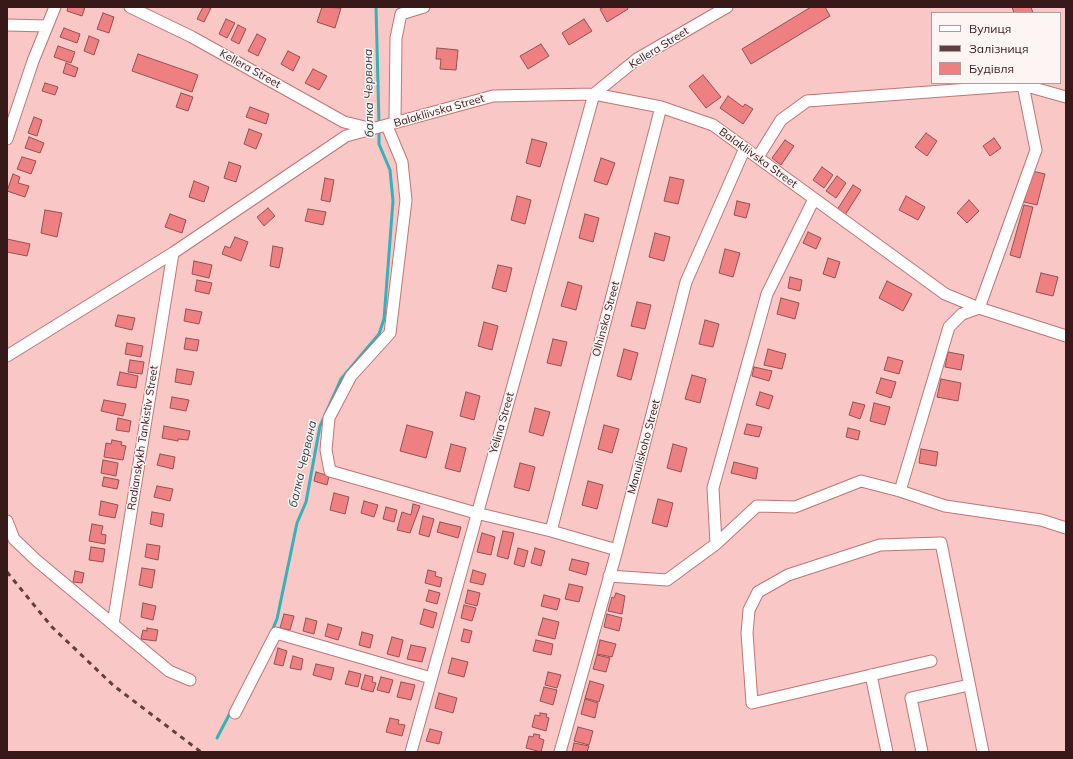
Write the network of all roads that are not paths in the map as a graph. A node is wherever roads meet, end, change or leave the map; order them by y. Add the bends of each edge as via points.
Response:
1 (55, 7) edge
2 (130, 7) edge
3 (424, 7) edge
4 (727, 7) edge
5 (7, 25) edge
6 (46, 26) junction
7 (1024, 85) junction
8 (594, 94) junction
9 (1066, 97) edge
10 (661, 107) junction
11 (391, 123) junction
12 (370, 128) junction
13 (7, 139) edge
14 (744, 148) junction
15 (758, 157) junction
16 (814, 199) junction
17 (173, 253) junction
18 (979, 308) junction
19 (1066, 336) edge
20 (7, 356) edge
21 (900, 491) junction
22 (476, 514) junction
23 (7, 521) edge
24 (1066, 528) edge
25 (551, 531) junction
26 (716, 544) junction
27 (617, 550) junction
28 (609, 576) junction
29 (113, 624) junction
30 (931, 661) dead end
31 (872, 675) junction
32 (431, 678) junction
33 (190, 680) dead end
34 (969, 685) junction
35 (235, 713) dead end
36 (411, 752) edge
37 (560, 752) edge
38 (887, 752) edge
39 (922, 752) edge
40 (983, 752) edge

1 - 6 street
2 - 12 street, Kellera Street via 192,37 344,122
3 - 11 street via 401,14 396,38
4 - 8 street, Kellera Street via 637,58
5 - 6 street
6 - 13 street
7 - 9 street
7 - 15 street via 807,101 781,120
7 - 18 street via 1036,150
8 - 10 street, Balakliivska Street
8 - 11 street, Balakliivska Street via 493,96
8 - 22 street, Yelina Street
10 - 14 street, Balakliivska Street via 713,125
10 - 25 street, Olhinska Street
11 - 12 street, Balakliivska Street
11 - 22 street via 402,162 406,200 390,333 351,376 329,418 326,450 330,471
12 - 17 street via 346,136
14 - 15 street, Balakliivska Street
14 - 27 street, Manuilskoho Street via 686,282
15 - 16 street, Balakliivska Street
16 - 18 street, Balakliivska Street via 945,294
16 - 26 street via 767,294 713,488
17 - 20 street
17 - 29 street, Radianskykh Tankistiv Street
18 - 19 street, Balakliivska Street
18 - 21 street via 962,314 949,327
21 - 24 street via 946,506 1041,520
21 - 26 street via 861,481 795,507 757,506
22 - 25 street
22 - 32 street, Yelina Street
23 - 29 street via 14,539 93,610
25 - 27 street
26 - 28 street via 667,580
27 - 28 street, Manuilskoho Street
28 - 37 street, Manuilskoho Street
29 - 33 street via 169,672
30 - 31 street
31 - 34 street via 752,703 747,633 750,610 758,592 788,575 880,545 941,543
31 - 38 street
32 - 35 street via 276,633
32 - 36 street, Yelina Street
34 - 39 street via 912,698
34 - 40 street

